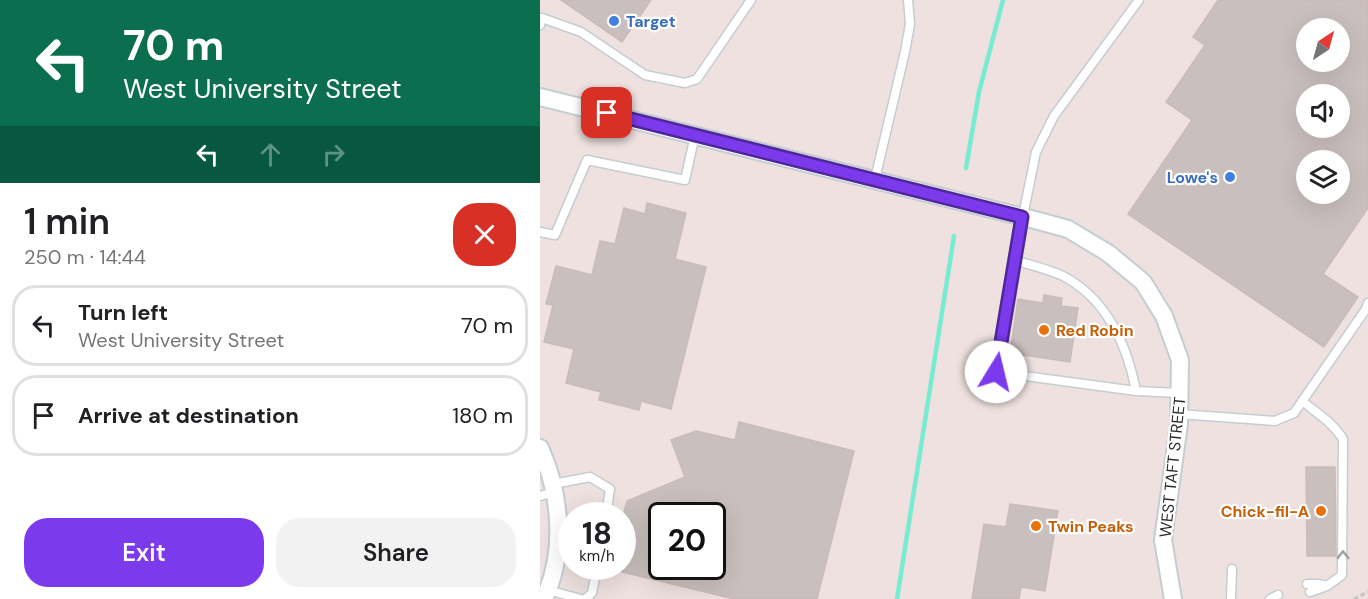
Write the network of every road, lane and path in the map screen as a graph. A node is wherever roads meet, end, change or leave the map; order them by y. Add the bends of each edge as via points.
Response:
1 (751, 0) edge
2 (908, 0) edge
3 (1139, 0) edge
4 (541, 20) edge
5 (540, 97) edge
6 (695, 135) junction
7 (875, 179) junction
8 (1022, 217) junction
9 (540, 232) edge
10 (1014, 260) junction
11 (1368, 303) edge
12 (1136, 391) junction
13 (1179, 393) junction
14 (1302, 402) junction
15 (1179, 414) junction
16 (540, 448) edge
17 (549, 490) edge
18 (608, 502) edge
19 (1232, 569) dead end
20 (594, 580) edge
21 (1309, 588) dead end
22 (1368, 592) edge
23 (546, 595) edge
24 (583, 599) edge
25 (1173, 599) edge
26 (1231, 599) edge
27 (1354, 599) edge

1 - 4 lane via 697,79 685,83 645,75 581,32
2 - 7 lane via 910,24 905,52
3 - 8 lane via 1054,116 1036,152
5 - 6 street, WEST TAFT STREET
6 - 7 street, WEST TAFT STREET
6 - 9 lane via 685,180 587,160 555,235
7 - 8 street, WEST TAFT STREET
8 - 10 lane
8 - 13 street, WEST TAFT STREET via 1068,229 1108,253 1143,282 1164,316 1180,360
10 - 12 lane via 1062,276 1096,301 1125,347
10 - 12 lane via 996,372
11 - 14 lane
12 - 13 lane
13 - 15 street, WEST TAFT STREET
14 - 15 lane via 1294,413 1275,421
21 -> 14 lane via 1327,586 1342,575 1343,439 1327,420
15 - 25 street, WEST TAFT STREET via 1163,540
16 - 17 street via 548,466
17 - 18 lane via 590,477 610,489
17 - 23 street via 559,524 555,563
19 - 26 lane
20 - 24 lane via 592,593
22 - 27 path
23 - 24 lane

